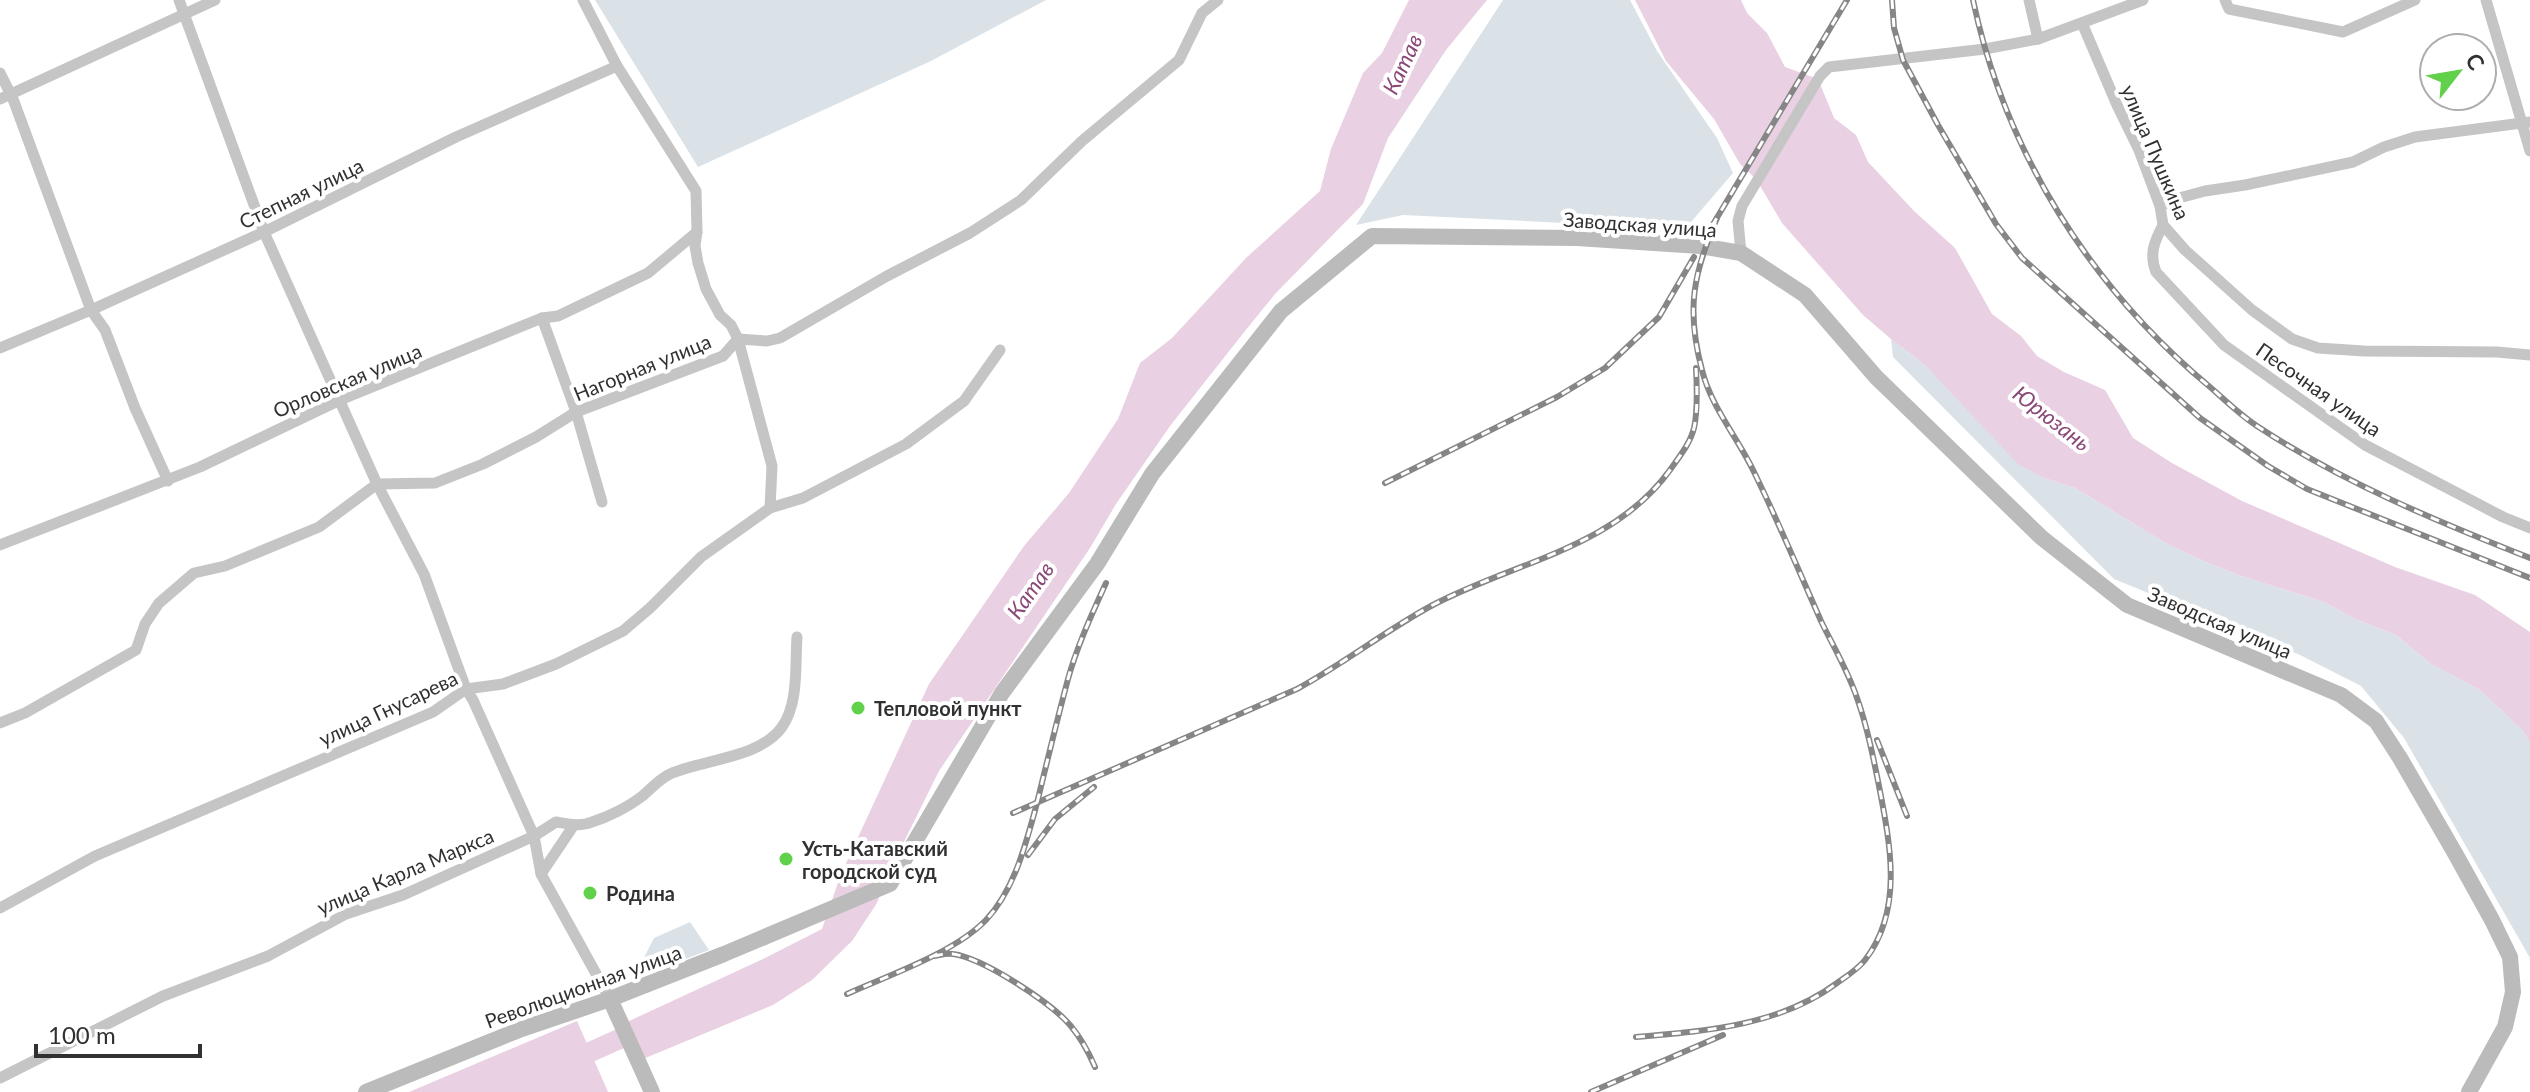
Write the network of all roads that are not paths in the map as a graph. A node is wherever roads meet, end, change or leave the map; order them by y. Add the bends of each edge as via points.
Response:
1 (179, 0) edge
2 (215, 0) edge
3 (583, 0) edge
4 (1218, 0) edge
5 (2029, 0) edge
6 (2143, 0) edge
7 (2225, 0) edge
8 (2415, 0) edge
9 (2486, 0) edge
10 (185, 13) junction
11 (2082, 23) junction
12 (2038, 39) junction
13 (617, 66) junction
14 (0, 73) edge
15 (5, 97) edge
16 (2526, 123) edge
17 (2530, 151) edge
18 (2160, 206) junction
19 (2163, 225) junction
20 (264, 232) junction
21 (697, 232) junction
22 (1741, 253) junction
23 (91, 310) junction
24 (542, 318) junction
25 (738, 339) junction
26 (0, 348) edge
27 (1000, 350) dead end
28 (2530, 355) edge
29 (340, 400) junction
30 (576, 412) junction
31 (168, 481) junction
32 (377, 484) junction
33 (602, 502) dead end
34 (770, 508) junction
35 (2530, 528) edge
36 (0, 545) edge
37 (797, 637) dead end
38 (466, 689) junction
39 (0, 723) edge
40 (574, 825) junction
41 (534, 836) junction
42 (541, 874) junction
43 (890, 884) joint
44 (0, 908) edge
45 (610, 999) junction
46 (0, 1078) edge
47 (366, 1092) edge
48 (652, 1092) edge
49 (2469, 1092) edge

1 - 10 street
2 - 10 street
3 - 13 street
4 - 25 street, Нагорная улица via 1202,13 1179,60 1006,211 780,338
5 - 12 street
6 - 11 street
7 - 8 street via 2229,9 2343,32
9 - 16 street
10 - 15 street
10 - 20 street
11 - 12 street
11 - 18 street, улица Пушкина
12 - 22 street via 1829,67 1742,206
13 - 20 street, Степная улица via 456,137
13 - 21 street via 696,191
14 - 15 street
15 - 23 street
16 - 17 street
16 - 18 street via 2415,137 2353,162 2205,191
18 - 19 street, улица Пушкина
19 - 28 street, улица Пушкина via 2221,283 2292,339 2318,348
19 - 35 street, Песочная улица via 2151,260 2156,272 2224,345 2365,445
20 - 23 street, Степная улица
20 - 29 street
21 - 24 street, Орловская улица via 648,273 558,316
21 - 25 street via 695,246 706,289
22 - 43 street, Заводская улица via 1577,238 1372,236 1281,311 1152,474 1097,564 1002,693
22 - 49 street, Заводская улица via 1805,295 1876,377 2042,538 2127,605 2341,695 2376,721 2510,957 2513,992 2505,1027
23 - 26 street, Степная улица
23 - 31 street via 105,330
24 - 29 street, Орловская улица
24 - 30 street
25 - 30 street, Нагорная улица via 723,356
25 - 34 street via 772,466
27 - 34 street, улица Гнусарева via 964,401 906,444 803,498
29 - 31 street, Орловская улица
29 - 32 street
30 - 32 street, Нагорная улица via 483,464 435,483
30 - 33 street
31 - 36 street, Орловская улица
32 - 38 street via 424,574
32 - 39 street via 319,527 225,566 194,573 159,603 136,650
34 - 38 street, улица Гнусарева via 701,557 623,631 503,684
37 - 40 street, улица Карла Маркса via 792,703 781,728 732,758 667,775 638,799 590,824
38 - 41 street
38 - 44 street, улица Гнусарева via 433,712 95,856
40 - 41 street, улица Карла Маркса via 556,822
40 - 42 street
41 - 42 street
41 - 46 street, улица Карла Маркса via 403,895 346,914 268,956 163,996
42 - 45 street
43 - 45 street, Революционная улица
45 - 47 street, Революционная улица
45 - 48 street

